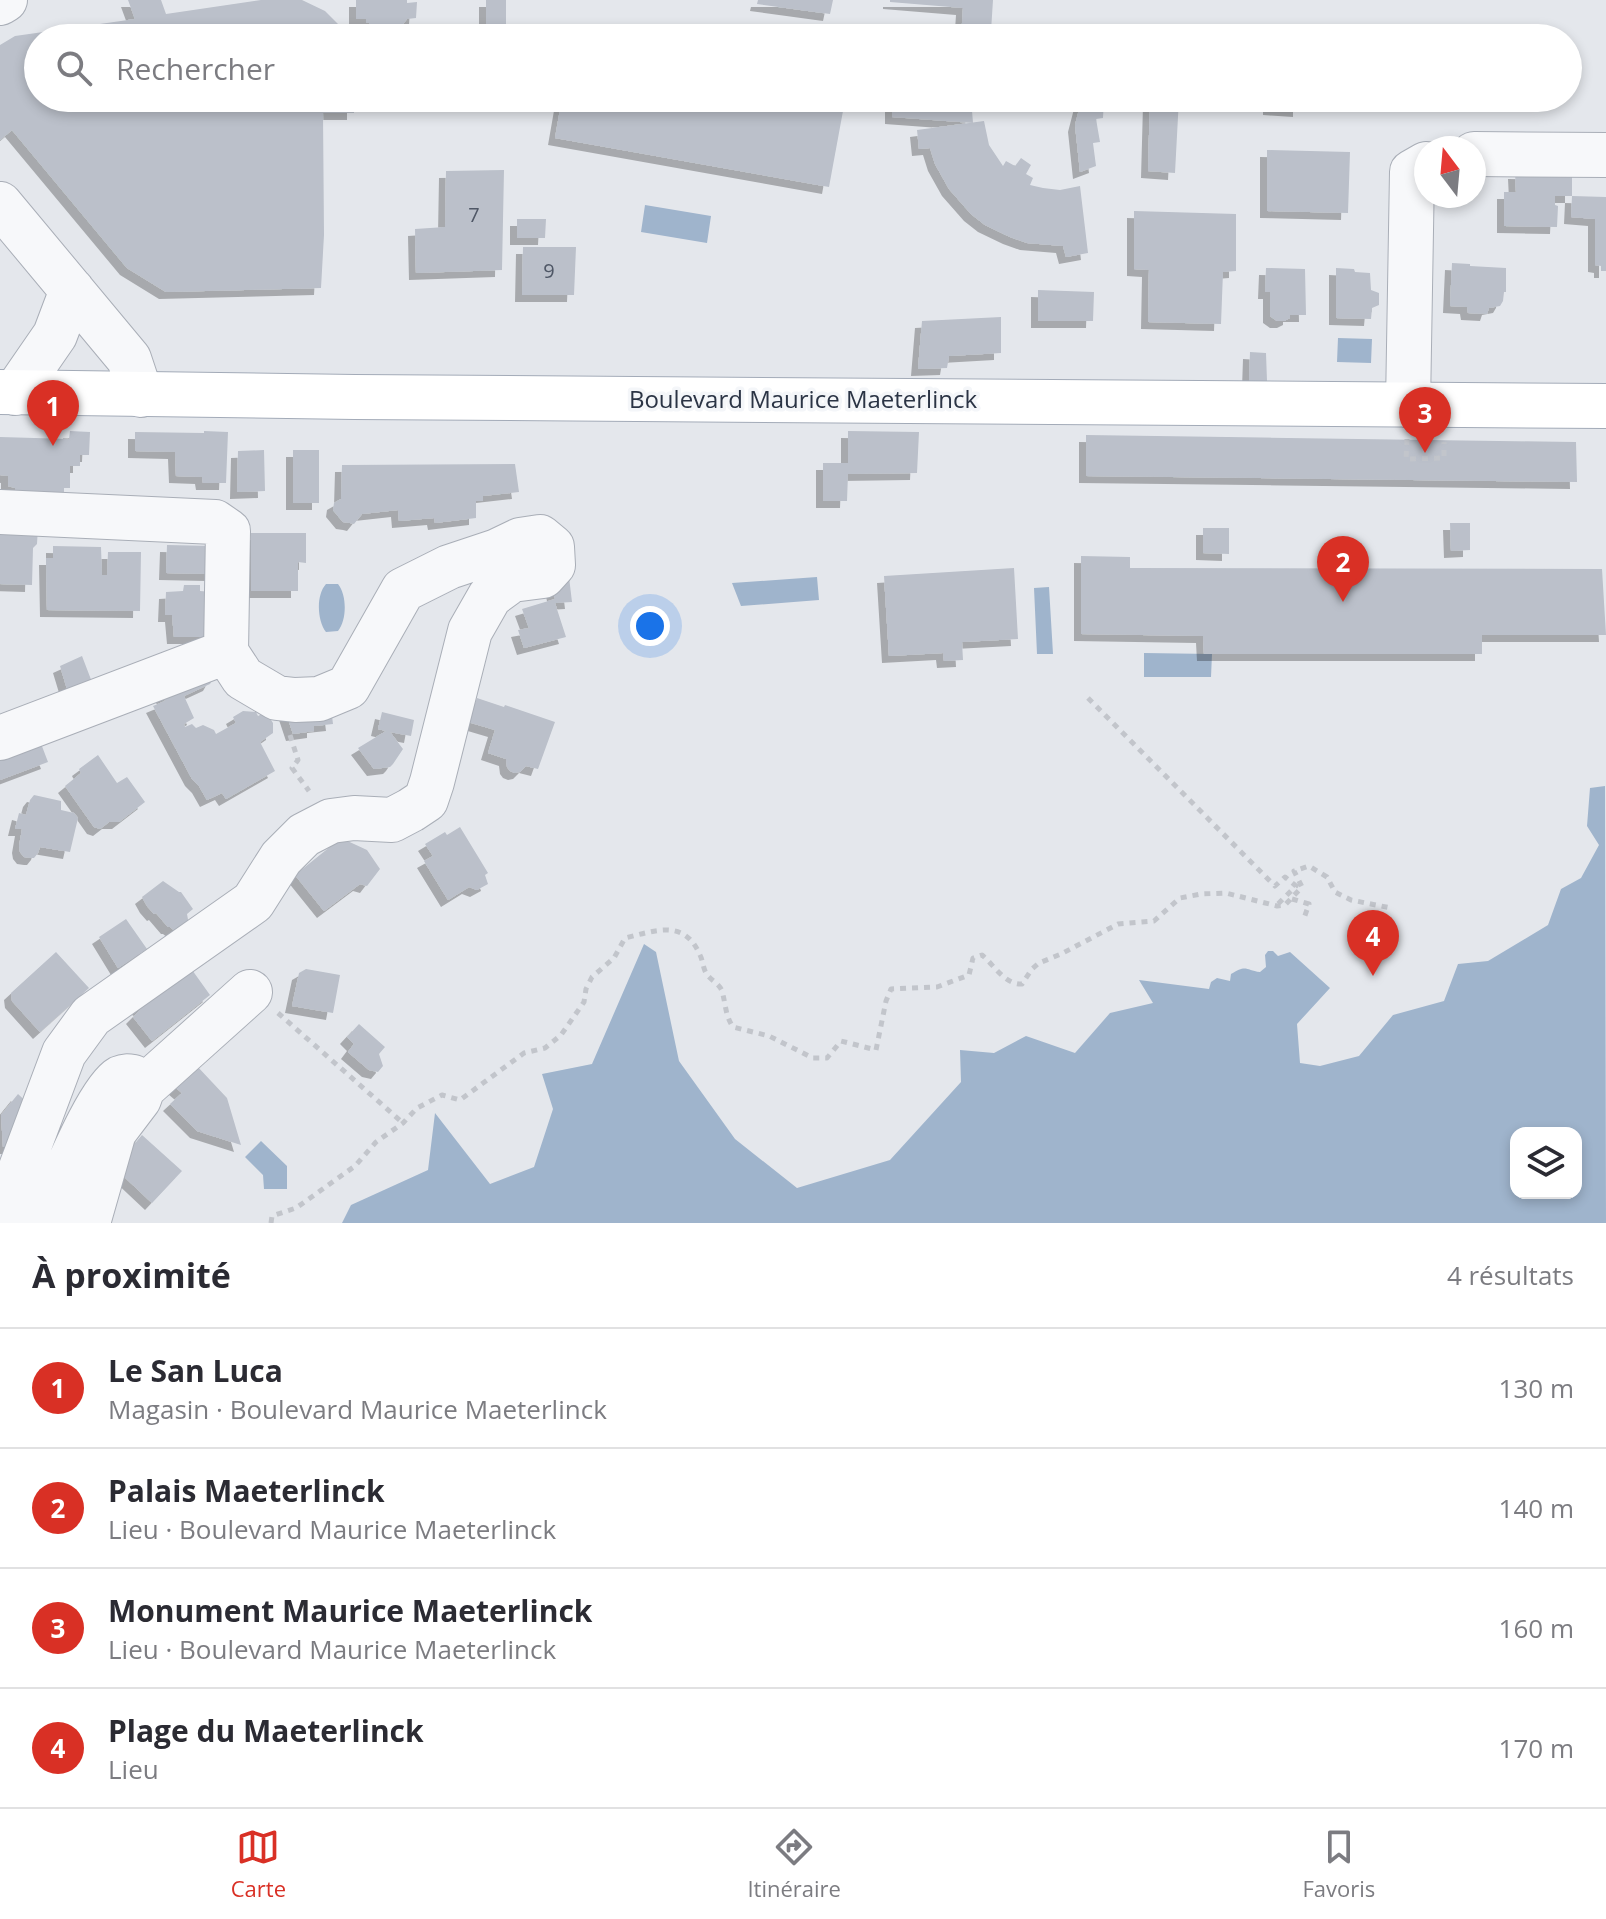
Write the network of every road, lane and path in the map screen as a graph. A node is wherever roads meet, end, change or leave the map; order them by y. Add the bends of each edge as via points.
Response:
1 (1486, 154) edge
2 (1606, 155) edge
3 (1414, 171) edge
4 (0, 204) edge
5 (72, 290) junction
6 (8, 392) edge
7 (141, 395) junction
8 (1606, 406) edge
9 (1407, 423) junction
10 (1444, 442) dead end
11 (0, 512) edge
12 (226, 652) junction
13 (277, 698) junction
14 (1088, 698) dead end
15 (0, 738) edge
16 (331, 821) junction
17 (1292, 899) junction
18 (1277, 906) junction
19 (1391, 908) dead end
20 (1303, 921) dead end
21 (248, 994) joint
22 (143, 1088) junction
23 (403, 1123) junction
24 (23, 1223) edge
25 (29, 1223) edge
26 (88, 1223) edge
27 (271, 1223) edge

1 - 2 street
3 - 9 street
4 - 5 street
5 - 6 street via 55,335
5 - 7 street via 129,359
6 - 7 main road, Boulevard Maurice Maeterlinck
7 - 9 main road, Boulevard Maurice Maeterlinck
8 - 9 main road, Boulevard Maurice Maeterlinck
9 - 10 path via 1406,459 1444,458
11 - 12 street via 215,522 228,531
12 - 13 street via 243,678
12 - 15 street
13 - 16 path via 298,760 292,768
13 - 16 street via 319,699 348,687 403,590 520,540 540,537 552,547 553,565 543,576 512,580 490,596 470,631 426,800 392,820
14 - 18 path via 1275,886 1285,877 1296,886
16 - 24 street via 304,835 281,858 253,902 91,1016 64,1053 10,1197 11,1215
17 - 18 path
17 - 19 path via 1302,887 1294,871 1309,866 1327,877 1335,892
17 - 20 path via 1309,904
18 - 23 path via 1226,893 1180,898 1154,921 1118,924 1039,963 1022,984 1007,980 982,955 973,958 969,975 937,987 891,989 876,1050 841,1041 827,1058 813,1058 769,1036 733,1027 721,988 706,974 696,947 683,934 667,928 625,938 614,958 592,977 584,1002 561,1035 545,1048 524,1053 460,1100 442,1095 417,1108
21 - 22 street
21 - 23 path via 257,996
22 - 25 street via 133,1077 112,1085 47,1213
22 - 26 street via 114,1132
23 - 27 path via 355,1166 296,1208 272,1216

